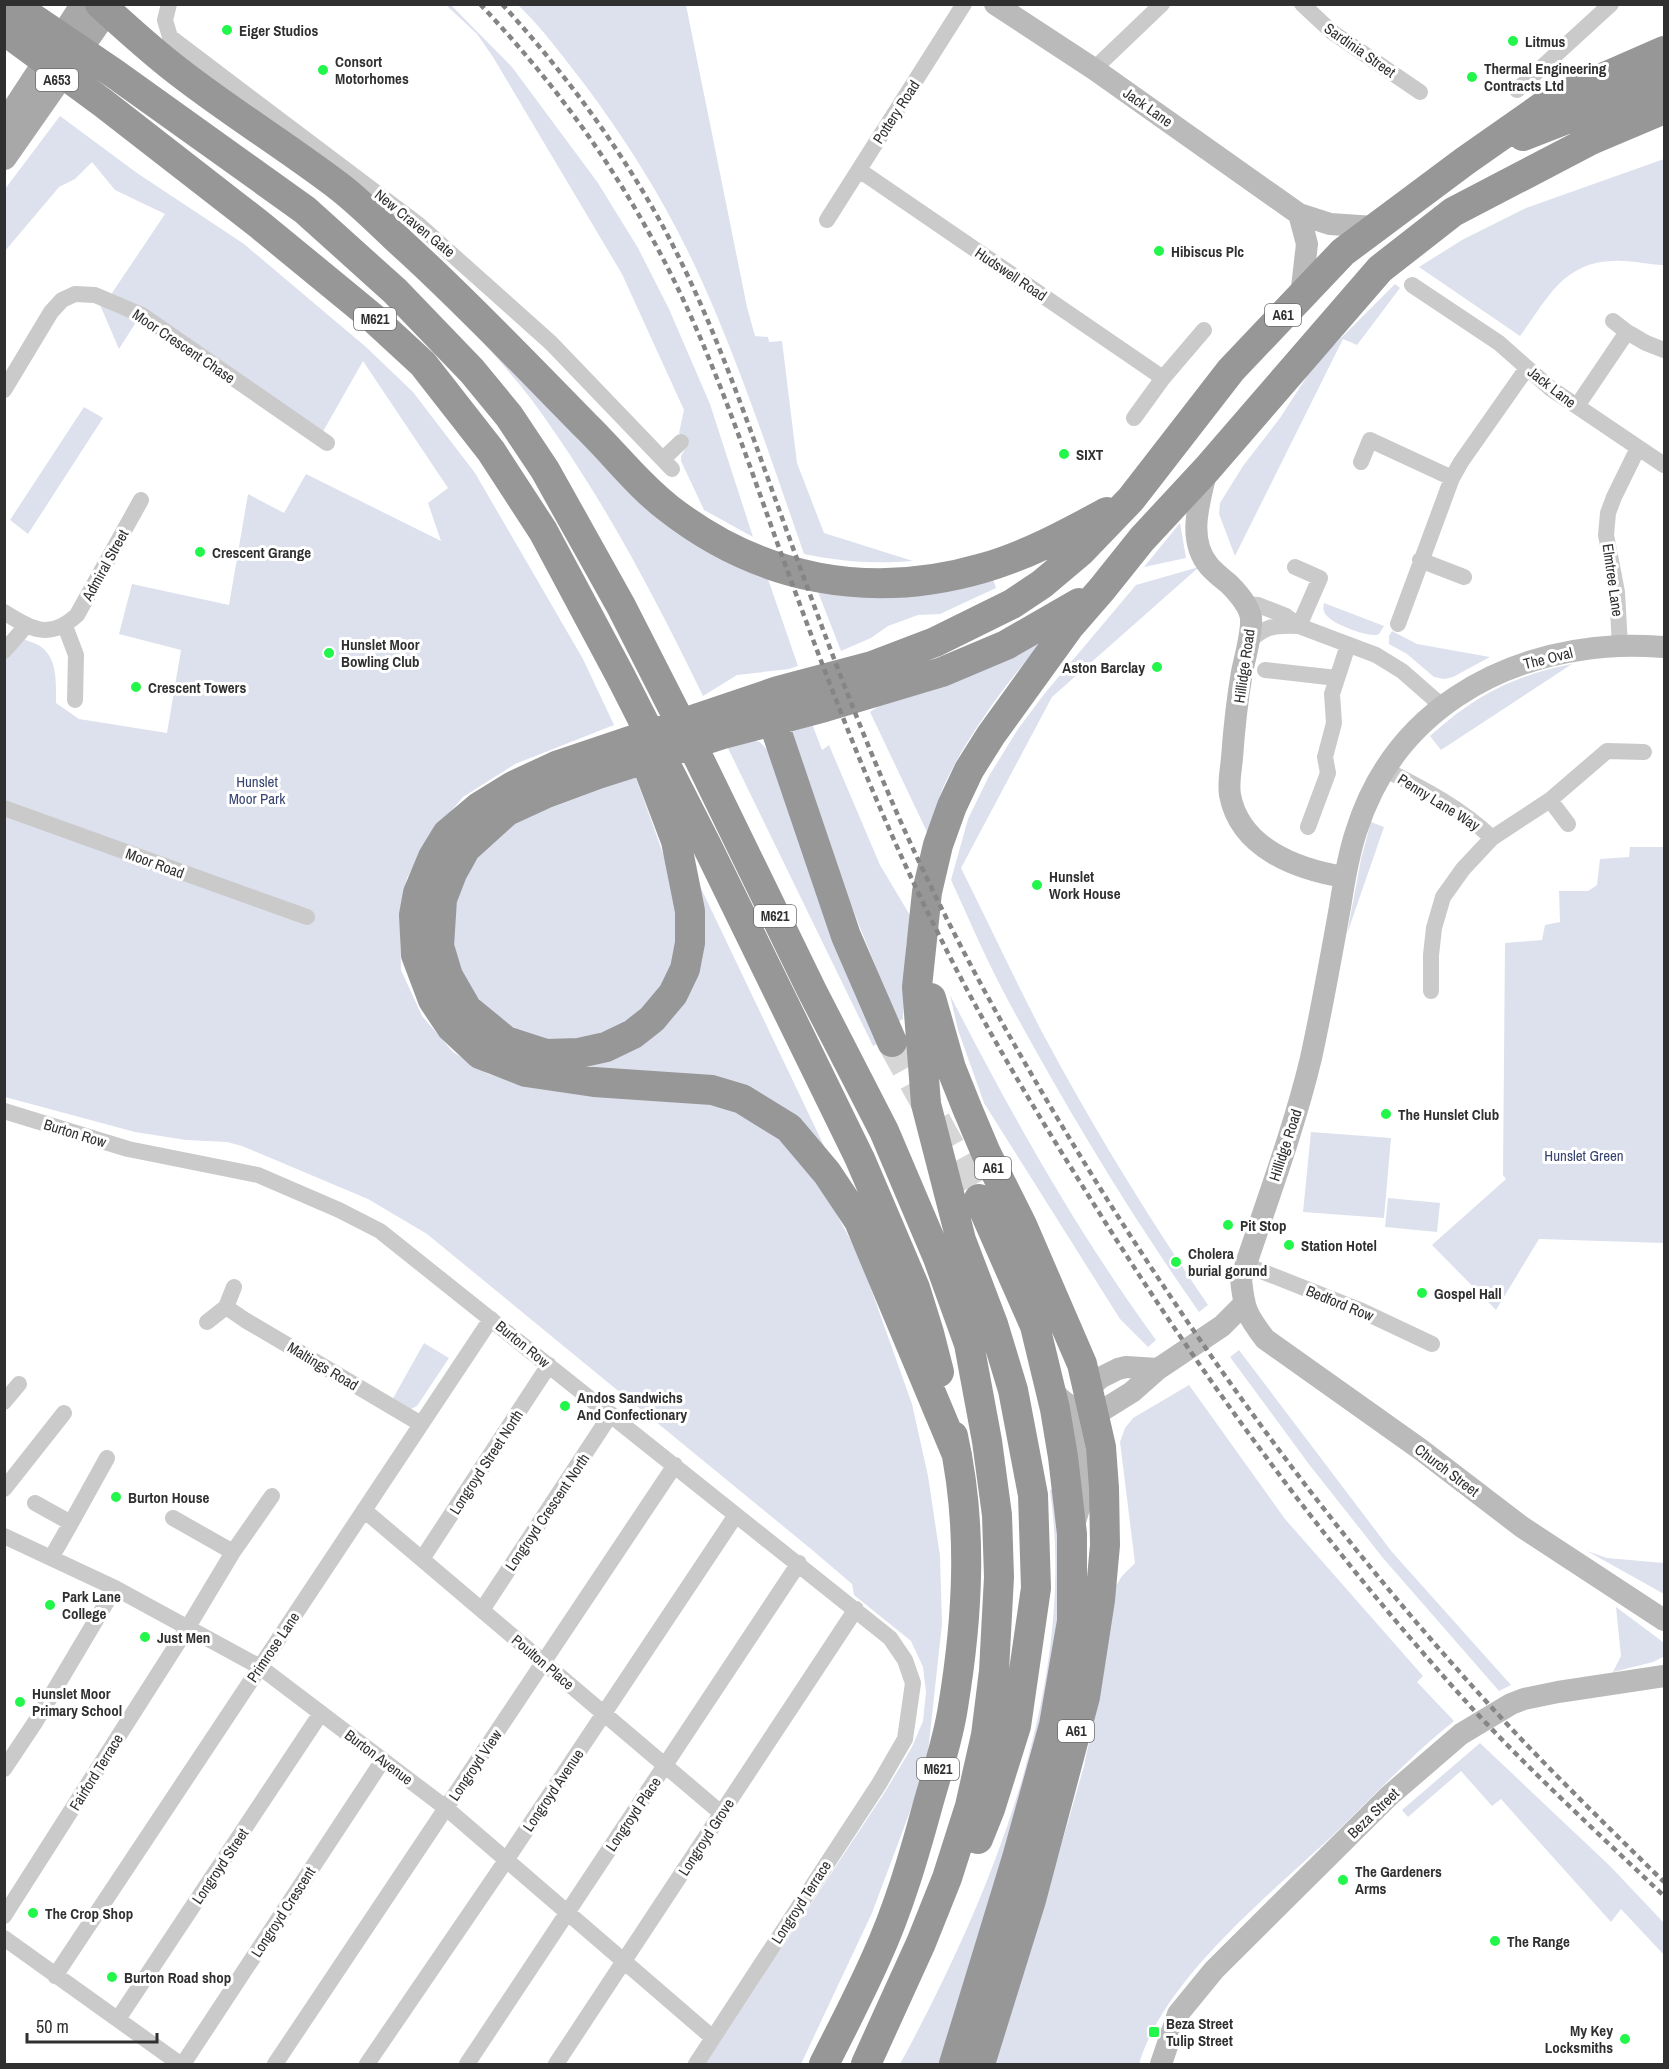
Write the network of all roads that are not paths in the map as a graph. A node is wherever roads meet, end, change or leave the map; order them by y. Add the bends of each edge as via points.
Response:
1 (12, 4) edge
2 (35, 4) edge
3 (84, 4) edge
4 (100, 4) edge
5 (111, 4) edge
6 (169, 4) edge
7 (964, 4) edge
8 (995, 4) edge
9 (1162, 4) edge
10 (1302, 4) edge
11 (1611, 4) edge
12 (4, 30) edge
13 (4, 50) edge
14 (1665, 51) edge
15 (1094, 69) junction
16 (1665, 81) edge
17 (83, 88) junction
18 (1517, 90) dead end
19 (1420, 92) dead end
20 (1665, 110) edge
21 (4, 126) edge
22 (1665, 129) edge
23 (214, 143) junction
24 (1567, 154) junction
25 (4, 158) edge
26 (1465, 160) junction
27 (859, 170) junction
28 (1299, 214) junction
29 (827, 220) dead end
30 (1374, 227) junction
31 (1412, 285) dead end
32 (1301, 296) junction
33 (1613, 321) dead end
34 (1204, 330) dead end
35 (1627, 332) junction
36 (1665, 350) edge
37 (1527, 368) junction
38 (1163, 378) junction
39 (4, 390) edge
40 (1577, 406) junction
41 (1134, 418) dead end
42 (681, 442) dead end
43 (327, 443) dead end
44 (1638, 448) junction
45 (1361, 462) dead end
46 (1665, 465) edge
47 (1207, 469) junction
48 (1452, 478) junction
49 (1131, 499) junction
50 (141, 500) dead end
51 (1420, 560) junction
52 (1295, 567) dead end
53 (1464, 577) dead end
54 (1102, 588) junction
55 (1246, 604) junction
56 (4, 612) edge
57 (590, 620) junction
58 (1398, 624) dead end
59 (26, 626) junction
60 (65, 626) junction
61 (1299, 626) junction
62 (1247, 644) junction
63 (1348, 645) junction
64 (1620, 646) junction
65 (1665, 647) edge
66 (4, 651) edge
67 (1265, 670) dead end
68 (1337, 678) junction
69 (875, 679) junction
70 (794, 696) junction
71 (75, 700) dead end
72 (1442, 706) junction
73 (773, 721) junction
74 (718, 723) junction
75 (1644, 752) dead end
76 (595, 764) junction
77 (1384, 769) junction
78 (1550, 800) junction
79 (4, 808) edge
80 (1568, 824) dead end
81 (1308, 827) dead end
82 (1492, 838) junction
83 (1344, 877) junction
84 (307, 917) dead end
85 (922, 940) junction
86 (1431, 990) dead end
87 (892, 1042) tunnel mouth
88 (4, 1111) edge
89 (979, 1198) tunnel mouth
90 (1246, 1265) junction
91 (234, 1287) dead end
92 (1244, 1305) junction
93 (226, 1307) junction
94 (492, 1319) junction
95 (207, 1322) dead end
96 (1432, 1344) dead end
97 (549, 1365) junction
98 (19, 1384) dead end
99 (1050, 1387) junction
100 (4, 1402) edge
101 (1087, 1405) junction
102 (64, 1413) dead end
103 (611, 1414) junction
104 (421, 1424) junction
105 (957, 1455) junction
106 (107, 1458) dead end
107 (675, 1465) junction
108 (4, 1489) edge
109 (272, 1497) dead end
110 (34, 1503) dead end
111 (364, 1510) junction
112 (736, 1515) junction
113 (173, 1518) dead end
114 (70, 1523) junction
115 (1072, 1534) junction
116 (4, 1536) edge
117 (233, 1552) junction
118 (51, 1558) junction
119 (422, 1559) junction
120 (799, 1563) junction
121 (116, 1588) junction
122 (856, 1609) junction
123 (482, 1610) junction
124 (1664, 1619) edge
125 (188, 1627) junction
126 (544, 1662) junction
127 (260, 1667) junction
128 (1665, 1676) edge
129 (321, 1713) junction
130 (604, 1713) junction
131 (905, 1739) joint
132 (383, 1760) junction
133 (665, 1765) junction
134 (4, 1768) edge
135 (447, 1808) junction
136 (722, 1813) junction
137 (507, 1859) junction
138 (568, 1912) junction
139 (4, 1916) edge
140 (4, 1938) edge
141 (624, 1961) junction
142 (55, 1976) junction
143 (118, 2019) junction
144 (713, 2038) junction
145 (181, 2064) edge
146 (275, 2064) edge
147 (367, 2064) edge
148 (467, 2064) edge
149 (556, 2064) edge
150 (696, 2064) edge
151 (824, 2064) edge
152 (866, 2064) edge
153 (873, 2064) edge
154 (954, 2064) edge
155 (980, 2064) edge
156 (1161, 2064) edge

1 - 23 highway, M621
2 - 23 highway
3 - 21 main road, A653
4 - 49 highway via 171,66 343,189 445,284 666,507 732,549 757,561 832,580 890,583 935,579 985,568 1037,547
5 - 25 main road, A653
6 - 42 street, New Craven Gate via 166,29 176,43 419,225 551,343 667,464
7 - 27 street, Pottery Road
8 - 15 street, Jack Lane
9 - 15 street
10 - 19 street, Sardinia Street via 1332,32
11 - 18 street
12 - 17 highway, M621
13 - 17 highway
14 - 26 highway via 1552,100
15 - 28 street, Jack Lane
16 - 26 highway, A61
17 - 57 highway, M621 via 269,232 372,316 423,364 491,451 543,531
20 - 24 highway, A61
22 - 24 highway
23 - 152 highway, M621 via 305,210 395,291 472,371 509,416 545,470 695,750 884,1131 938,1257 969,1344 997,1515 999,1577 986,1735 970,1806 947,1878
24 - 47 highway, A61 via 1453,212 1383,267
26 - 30 highway, A61
27 - 29 street, Pottery Road
27 - 38 street, Hudswell Road
28 - 30 street, Jack Lane via 1330,224
28 - 32 street via 1307,244
30 - 32 highway, A61 via 1343,252
31 - 37 street, Jack Lane via 1499,343
32 - 49 highway, A61 via 1231,370
33 - 35 street
34 - 38 street
35 - 36 street
35 - 40 street
37 - 40 street, Jack Lane
37 - 48 street
38 - 41 street
39 - 43 street, Moor Crescent Chase via 62,300 75,294 95,295 142,315
40 - 44 street, Jack Lane
44 - 46 street, Jack Lane
44 - 64 street, Elmtree Lane via 1608,513 1606,535 1617,592
45 - 48 street via 1370,440
47 - 54 highway, A61 via 1142,538
47 - 55 street via 1196,519 1199,546 1208,565
48 - 51 street
49 - 69 highway, A61 via 1080,552 1042,584
50 - 60 street, Admiral Street via 77,615
51 - 53 street
51 - 58 street
52 - 61 street via 1320,578
54 - 69 highway, A61 via 1006,645 942,672
54 - 85 highway, A61 via 1069,627 969,770 938,845 927,892
55 - 61 street via 1277,612
55 - 62 street, Hillidge Road via 1251,619
56 - 59 street
57 - 76 highway via 676,841 690,911 690,943 685,969 673,994 633,1034 606,1047 546,1054 506,1041 467,1010 448,976 439,946 442,899 466,848 486,829 507,811
57 - 105 highway, M621 via 701,833 860,1159 915,1288
59 - 60 street via 49,632
59 - 66 street
60 - 71 street via 76,655
61 - 62 street via 1275,625 1260,631
61 - 63 street
62 - 83 street, Hillidge Road via 1230,773 1235,812 1255,841 1269,852
63 - 68 street
63 - 72 street via 1376,655
64 - 65 street, The Oval
64 - 72 street, The Oval via 1524,663
67 - 68 street
68 - 81 street via 1332,694 1334,723 1325,757 1328,773
69 - 70 highway, A61
70 - 73 highway via 773,705
70 - 74 highway
72 - 77 street, Hillidge Road via 1403,743
73 - 74 highway
73 - 87 highway via 846,936
74 - 76 highway
75 - 78 street, Penny Lane Way via 1608,751
76 - 105 highway via 556,766 513,786 479,807 447,834 418,893 414,915 416,955 433,1000 451,1027 480,1054 526,1072 594,1082 712,1090 742,1099 789,1128 827,1173 859,1221
77 - 82 street, Penny Lane Way via 1449,805
77 - 83 street, Hillidge Road via 1356,831
78 - 80 street
78 - 82 street, Penny Lane Way
79 - 84 street, Moor Road
82 - 86 street, Penny Lane Way via 1443,897 1434,928
83 - 90 street, Hillidge Road via 1311,1058
85 - 101 highway, A61 via 930,994 951,1068 1082,1364
85 - 153 highway via 917,987 926,1104 961,1240 1013,1390 1033,1495 1036,1588 1016,1725 990,1809 925,1966
88 - 94 street, Burton Row via 128,1149 258,1174 380,1231
89 - 99 highway, A61 via 1035,1326
90 - 92 street, Hillidge Road via 1241,1279
90 - 96 street, Bedford Row via 1362,1311
91 - 93 street
92 - 101 street via 1222,1326 1161,1367 1126,1367 1100,1378
92 - 124 street, Church Street via 1265,1339 1522,1527
93 - 95 street
93 - 104 street, Maltings Road
94 - 97 street, Burton Row
94 - 104 street, Primrose Lane
97 - 103 street, Burton Row
97 - 119 street, Longroyd Street North
98 - 100 street
99 - 101 street via 1062,1402
99 - 115 highway, A61
101 - 115 street via 1079,1437 1086,1485
101 - 155 highway, A61 via 1101,1447 1105,1545 1085,1697 1031,1900
102 - 108 street
103 - 107 street, Burton Row
103 - 123 street, Longroyd Crescent North
104 - 111 street, Primrose Lane
105 - 151 highway, M621 via 968,1547 966,1603 953,1708 900,1895 877,1958
106 - 114 street
107 - 112 street, Burton Row
107 - 126 street, Longroyd View
109 - 117 street, Fairford Terrace
110 - 114 street
111 - 119 street, Poulton Place
111 - 127 street, Primrose Lane
112 - 120 street, Burton Row
112 - 130 street, Longroyd Avenue
113 - 117 street
114 - 118 street
115 - 154 highway, A61 via 1072,1621 1054,1725
116 - 118 street, Burton Avenue
117 - 125 street, Fairford Terrace
118 - 121 street, Burton Avenue
119 - 123 street, Poulton Place
120 - 122 street, Burton Row
120 - 133 street, Longroyd Place
121 - 125 street, Burton Avenue
121 - 134 street
122 - 131 street, Burton Row via 890,1638 905,1660 913,1683
122 - 136 street, Longroyd Grove
123 - 126 street, Poulton Place
125 - 127 street, Burton Avenue
125 - 139 street, Fairford Terrace
126 - 130 street, Poulton Place
126 - 135 street, Longroyd View
127 - 129 street, Burton Avenue
127 - 142 street, Primrose Lane
128 - 156 street, Beza Street via 1524,1699 1466,1731 1389,1796 1214,1970 1178,2014
129 - 132 street, Burton Avenue
129 - 143 street, Longroyd Street
130 - 133 street, Poulton Place
130 - 137 street, Longroyd Avenue
131 - 144 street, Longroyd Terrace
132 - 135 street, Burton Avenue
132 - 145 street, Longroyd Crescent
133 - 136 street, Poulton Place
133 - 138 street, Longroyd Place
135 - 137 street, Burton Avenue
135 - 146 street, Longroyd View
136 - 141 street, Longroyd Grove
137 - 138 street, Burton Avenue
137 - 147 street, Longroyd Avenue
138 - 141 street, Burton Avenue
138 - 148 street, Longroyd Place
140 - 142 street
141 - 144 street, Burton Avenue
141 - 149 street, Longroyd Grove
142 - 143 street
143 - 145 street
144 - 150 street, Longroyd Terrace

